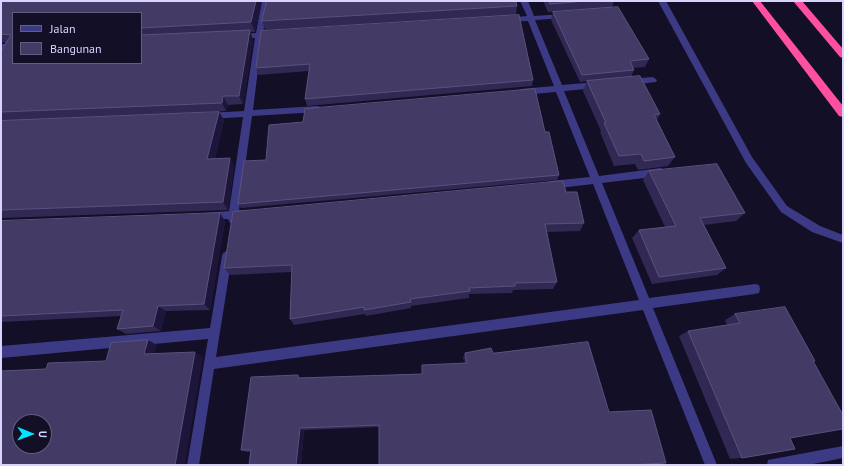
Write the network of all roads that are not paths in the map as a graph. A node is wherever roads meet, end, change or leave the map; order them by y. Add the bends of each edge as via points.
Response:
1 (266, 1) edge
2 (524, 1) edge
3 (662, 1) edge
4 (756, 1) edge
5 (797, 1) edge
6 (569, 15) edge
7 (531, 19) junction
8 (494, 21) edge
9 (280, 34) edge
10 (259, 35) junction
11 (227, 36) edge
12 (1, 47) edge
13 (12, 47) edge
14 (843, 55) edge
15 (653, 80) dead end
16 (622, 83) edge
17 (606, 84) edge
18 (560, 89) junction
19 (513, 92) edge
20 (326, 108) edge
21 (843, 113) edge
22 (248, 115) junction
23 (200, 117) edge
24 (672, 171) edge
25 (596, 181) junction
26 (540, 186) edge
27 (257, 213) edge
28 (233, 215) junction
29 (202, 216) edge
30 (231, 231) edge
31 (843, 239) edge
32 (229, 247) edge
33 (755, 289) dead end
34 (646, 303) junction
35 (215, 333) junction
36 (1, 352) edge
37 (210, 364) junction
38 (843, 452) edge
39 (193, 465) edge
40 (711, 465) edge
41 (773, 465) edge

1 - 10 street
2 - 7 street
3 - 31 street via 749,160 784,209 816,229
4 - 21 highway
5 - 14 highway
6 - 7 street
7 - 8 street
7 - 18 street
9 - 10 street
10 - 11 street
10 - 22 street
12 - 13 street
15 - 16 street
17 - 18 street
18 - 19 street
18 - 25 street
20 - 22 street
22 - 23 street
22 - 28 street
24 - 25 street
25 - 26 street
25 - 34 street
27 - 28 street
28 - 29 street
28 - 30 street
32 - 35 street
33 - 34 street
34 - 37 street
34 - 40 street
35 - 36 street
35 - 37 street
37 - 39 street
38 - 41 street

